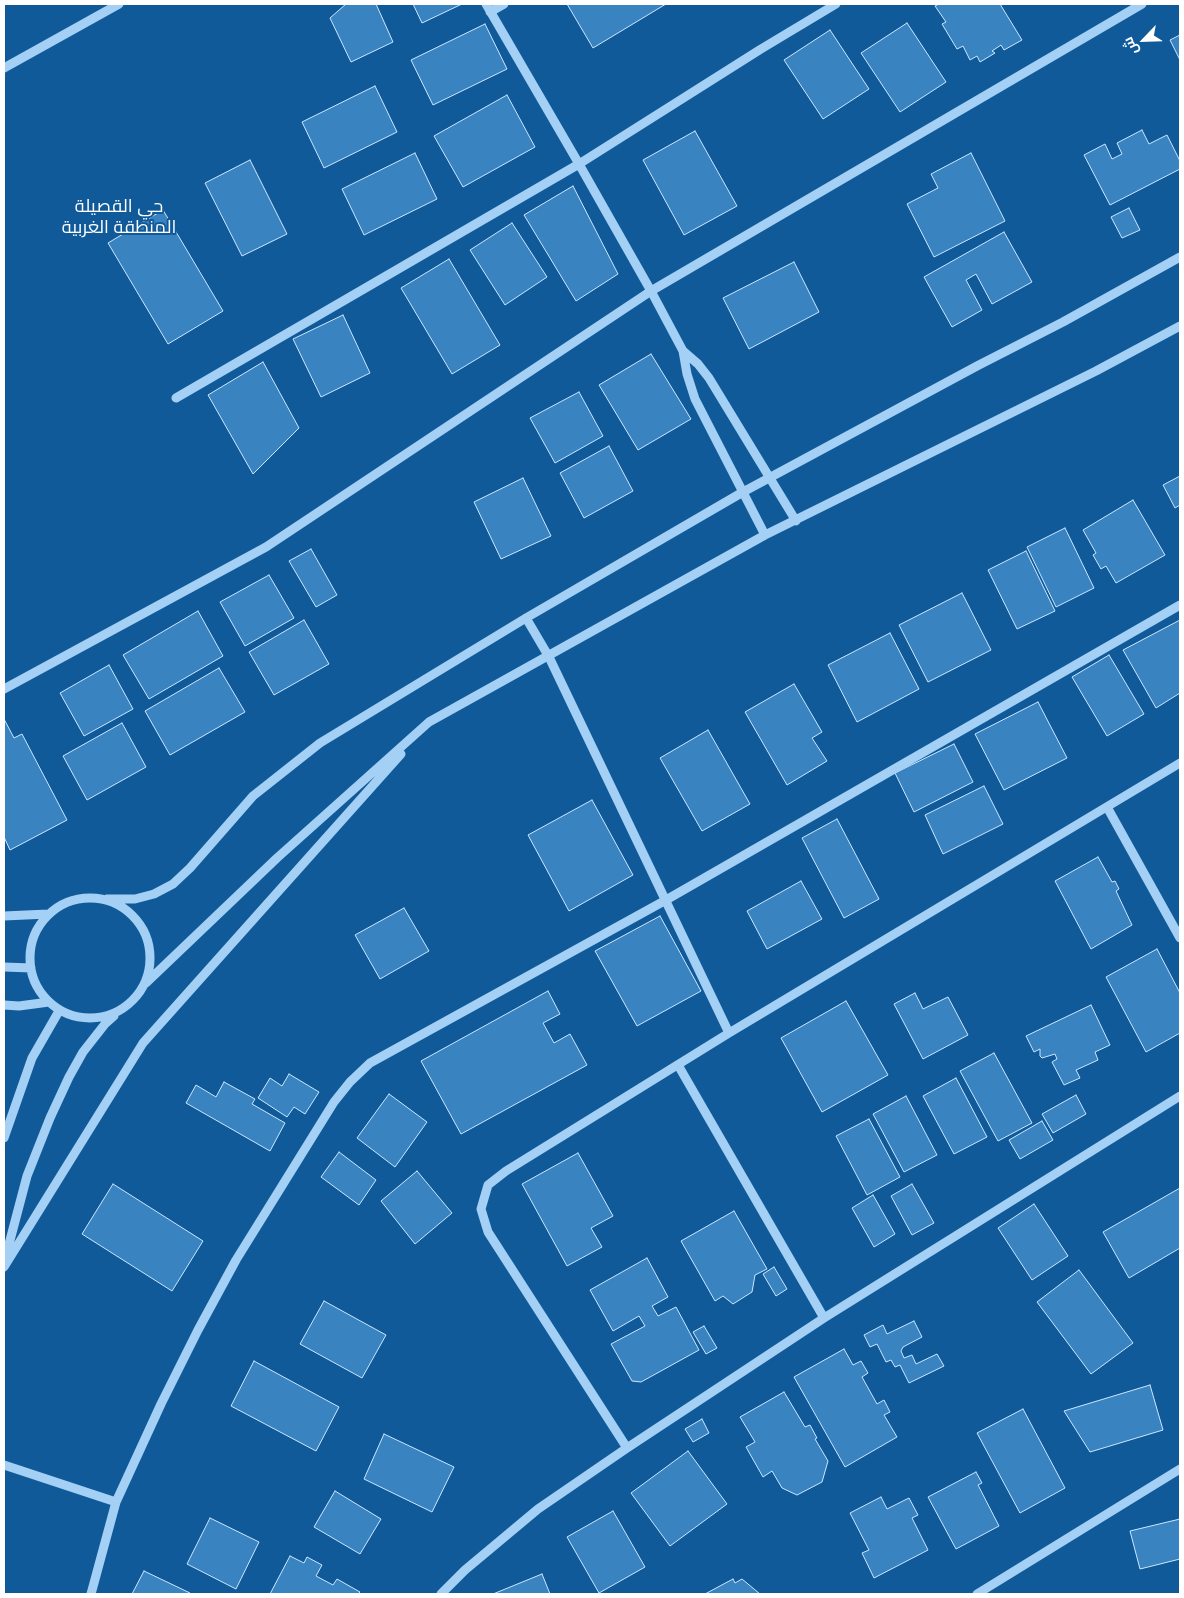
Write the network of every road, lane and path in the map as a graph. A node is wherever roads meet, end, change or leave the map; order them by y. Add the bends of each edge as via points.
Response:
1 (119, 4) edge
2 (504, 4) edge
3 (836, 4) edge
4 (1142, 4) edge
5 (488, 8) edge
6 (4, 68) edge
7 (579, 164) junction
8 (1180, 257) edge
9 (651, 292) junction
10 (1180, 326) edge
11 (683, 351) junction
12 (176, 398) dead end
13 (771, 478) junction
14 (743, 492) junction
15 (796, 520) junction
16 (765, 535) junction
17 (1180, 605) edge
18 (526, 618) junction
19 (549, 657) junction
20 (4, 689) edge
21 (429, 722) junction
22 (1180, 763) edge
23 (1107, 807) junction
24 (107, 899) junction
25 (666, 900) junction
26 (48, 914) junction
27 (4, 916) edge
28 (1180, 938) edge
29 (4, 966) edge
30 (31, 968) junction
31 (146, 984) junction
32 (49, 1002) junction
33 (4, 1005) edge
34 (60, 1011) junction
35 (118, 1012) junction
36 (729, 1033) junction
37 (678, 1065) junction
38 (1180, 1096) edge
39 (4, 1138) edge
40 (4, 1263) edge
41 (4, 1268) edge
42 (824, 1318) junction
43 (626, 1448) junction
44 (4, 1465) edge
45 (1180, 1468) edge
46 (116, 1502) junction
47 (91, 1594) edge
48 (441, 1594) edge
49 (977, 1594) edge

1 - 6 street
2 - 5 street
3 - 7 street
4 - 9 street
5 - 7 street
7 - 9 street
7 - 12 street
8 - 13 street
9 - 11 street
9 - 20 street via 266,547
10 - 15 street via 1096,372
11 - 13 street via 709,378
11 - 14 street via 695,399
13 - 14 street
13 - 15 street
14 - 16 street
14 - 18 street
15 - 16 street
16 - 19 street
17 - 25 street
18 - 19 street
18 - 24 street via 320,743 253,796 173,884 154,894
19 - 21 street
19 - 25 street
21 - 31 street via 277,858
21 - 41 street via 143,1043
22 - 23 street
23 - 28 street
23 - 36 street
24 - 26 street via 86,897 66,902
24 - 31 street via 126,908 141,923 149,942 151,963
25 - 36 street
25 - 46 street via 389,1052 370,1063 350,1082 334,1102 231,1269 161,1404
26 - 27 street
26 - 30 street via 36,930 30,948
29 - 30 street
30 - 32 street via 37,987
31 - 35 street via 141,993
32 - 33 street
32 - 34 street
34 - 35 street via 82,1018 101,1018
34 - 39 street via 32,1058
35 - 40 street via 83,1052 50,1118 27,1176
36 - 37 street
37 - 42 street
37 - 43 street via 506,1171 488,1185 481,1209 488,1232
38 - 42 street
42 - 43 street
43 - 48 street via 538,1509
44 - 46 street
45 - 49 street
46 - 47 street

